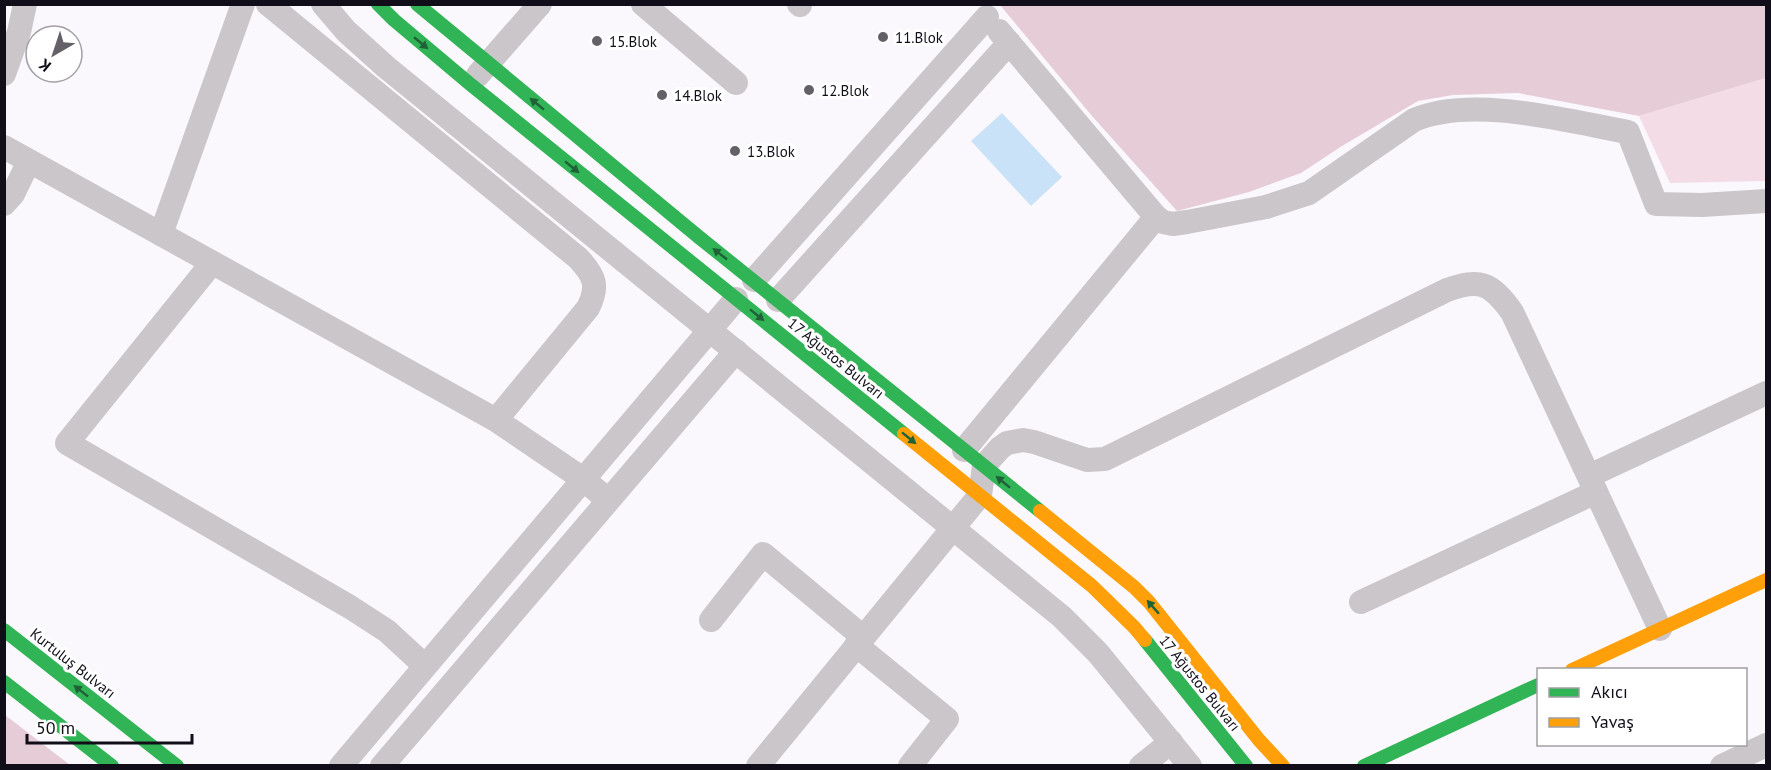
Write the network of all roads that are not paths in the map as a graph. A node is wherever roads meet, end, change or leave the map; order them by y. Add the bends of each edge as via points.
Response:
1 (25, 4) edge
2 (243, 4) edge
3 (268, 4) edge
4 (322, 4) edge
5 (378, 4) edge
6 (417, 4) edge
7 (540, 4) edge
8 (643, 4) edge
9 (982, 11) edge
10 (1009, 43) junction
11 (488, 64) junction
12 (4, 74) edge
13 (736, 83) dead end
14 (470, 84) junction
15 (4, 147) edge
16 (29, 161) junction
17 (1767, 201) edge
18 (4, 204) edge
19 (1156, 218) junction
20 (161, 234) junction
21 (212, 263) junction
22 (754, 280) junction
23 (736, 299) junction
24 (778, 300) junction
25 (710, 330) junction
26 (736, 351) junction
27 (1767, 393) edge
28 (496, 420) junction
29 (964, 450) junction
30 (984, 466) junction
31 (583, 479) junction
32 (1592, 484) junction
33 (980, 495) junction
34 (608, 500) junction
35 (953, 527) junction
36 (1767, 580) edge
37 (1360, 602) dead end
38 (711, 620) dead end
39 (1660, 629) junction
40 (4, 630) edge
41 (860, 641) junction
42 (442, 646) junction
43 (425, 666) junction
44 (466, 667) junction
45 (1574, 668) edge
46 (4, 682) edge
47 (1537, 686) edge
48 (1171, 742) junction
49 (1767, 745) edge
50 (112, 765) edge
51 (177, 765) edge
52 (341, 765) edge
53 (382, 765) edge
54 (758, 765) edge
55 (909, 765) edge
56 (1141, 765) edge
57 (1190, 765) edge
58 (1246, 765) edge
59 (1283, 765) edge
60 (1364, 765) edge
61 (1722, 765) edge

1 - 12 street via 20,32
2 - 20 street
3 - 28 street via 578,258 591,274 595,291 588,308
4 - 25 street via 373,56
5 -> 14 main road, 17 Ağustos Bulvarı
6 - 11 main road, 17 Ağustos Bulvarı
7 - 11 street
8 - 13 street
9 - 10 street
9 - 22 street
10 - 19 street
10 - 24 street
11 - 14 street
22 -> 11 main road, 17 Ağustos Bulvarı
14 -> 23 main road, 17 Ağustos Bulvarı
15 - 16 street
16 - 18 street
16 - 20 street
17 - 19 street via 1702,206 1656,204 1628,132 1523,113 1474,110 1441,112 1414,120 1322,185 1292,199 1173,224
19 - 29 street
20 - 21 street
21 - 28 street
21 - 43 street via 67,443 350,607 387,631
22 - 24 main road, 17 Ağustos Bulvarı
23 - 25 street
23 -> 33 main road, 17 Ağustos Bulvarı
24 - 29 main road, 17 Ağustos Bulvarı
25 - 26 street
25 - 31 street
26 - 34 street
26 - 35 street
27 - 32 street
28 - 31 street
29 - 30 main road, 17 Ağustos Bulvarı
30 - 32 street via 1007,443 1023,440 1087,460 1105,459 1447,290 1474,283 1496,293 1512,312
30 - 33 street
59 -> 30 main road, 17 Ağustos Bulvarı via 1149,602
31 - 34 street
31 - 42 street
32 - 37 street
32 - 39 street
33 - 35 street
33 - 58 main road, 17 Ağustos Bulvarı via 1114,606
34 - 44 street
35 - 41 street
35 - 48 street via 1081,635
36 - 39 main road
38 - 41 street via 763,554
39 - 45 main road
51 -> 40 main road, Kurtuluş Bulvarı
41 - 54 street
41 - 55 street via 947,719
42 - 43 street
42 - 44 street
43 - 52 street
44 - 53 street
46 - 50 main road
47 - 60 main road
48 - 56 street
48 - 57 street
49 - 61 street

